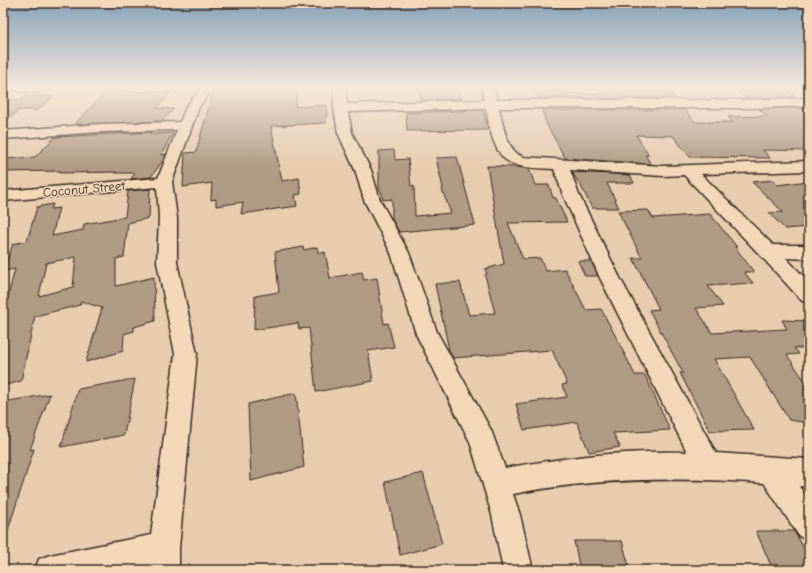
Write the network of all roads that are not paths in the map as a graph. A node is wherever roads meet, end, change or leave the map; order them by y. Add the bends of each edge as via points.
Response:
1 (191, 114) edge
2 (342, 114) edge
3 (494, 114) edge
4 (186, 126) junction
5 (3, 135) edge
6 (561, 165) junction
7 (809, 166) edge
8 (688, 170) junction
9 (164, 182) junction
10 (4, 200) edge
11 (768, 251) junction
12 (809, 252) edge
13 (809, 295) edge
14 (708, 466) junction
15 (772, 471) junction
16 (809, 473) edge
17 (496, 484) junction
18 (809, 526) edge
19 (164, 559) edge
20 (50, 570) edge
21 (518, 570) edge

1 - 4 street
2 - 17 street via 345,132 363,170 372,200 400,253 426,334 482,439
3 - 6 street via 507,153 514,160
4 - 5 street via 101,128
4 - 9 street
6 - 8 street
6 - 14 street via 571,195 610,278
7 - 8 street
8 - 11 street
9 - 10 street, Coconut Street
9 - 19 street via 168,218 168,262 186,354
11 - 12 street
11 - 13 street
14 - 15 street
14 - 17 street via 607,468 540,474
15 - 16 street
15 - 18 street
17 - 21 street via 506,515
19 - 20 street

